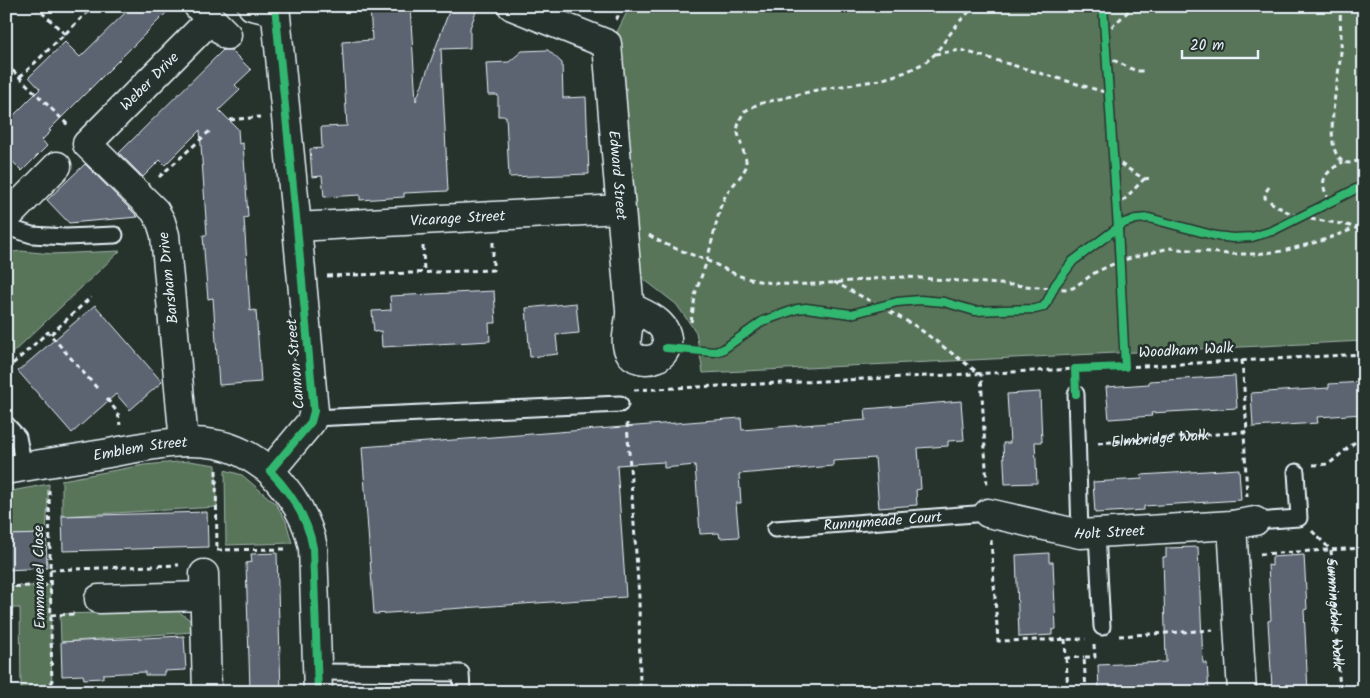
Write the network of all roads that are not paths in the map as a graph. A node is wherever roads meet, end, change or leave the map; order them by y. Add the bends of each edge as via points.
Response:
1 (512, 6) edge
2 (267, 8) edge
3 (212, 20) edge
4 (87, 144) joint
5 (57, 166) dead end
6 (620, 209) junction
7 (6, 218) edge
8 (6, 227) edge
9 (297, 227) junction
10 (115, 235) dead end
11 (630, 307) dead end
12 (1076, 394) road end
13 (620, 404) dead end
14 (313, 418) junction
15 (6, 424) edge
16 (184, 442) junction
17 (26, 467) edge
18 (270, 471) junction
19 (1296, 472) road end
20 (988, 513) joint
21 (1245, 523) junction
22 (775, 529) dead end
23 (1089, 534) junction
24 (99, 599) dead end
25 (1102, 628) road end
26 (318, 682) edge
27 (207, 692) edge
28 (462, 692) edge
29 (1242, 692) edge

1 - 6 street, Edward Street via 607,44
2 - 9 street, Cannon Street
3 - 4 street, Weber Drive
4 - 16 street, Barsham Drive via 155,211 161,222 165,235
5 - 7 street
6 - 9 street, Vicarage Street
6 - 11 street, Edward Street
8 - 10 lane via 32,235
9 - 14 street, Cannon Street
12 - 23 lane via 1078,445
13 - 14 lane
14 - 18 street, Cannon Street
15 - 17 lane via 18,437
16 - 17 street, Emblem Street
16 - 18 street, Emblem Street via 216,444 236,450
18 - 26 street via 294,500 311,537
19 - 21 lane via 1299,518
20 - 22 lane, Runnymeade Court
20 - 23 street, Holt Street
21 - 23 street, Holt Street
21 - 29 street via 1234,556
23 - 25 lane
24 - 27 street via 204,585
26 - 28 lane via 461,674

